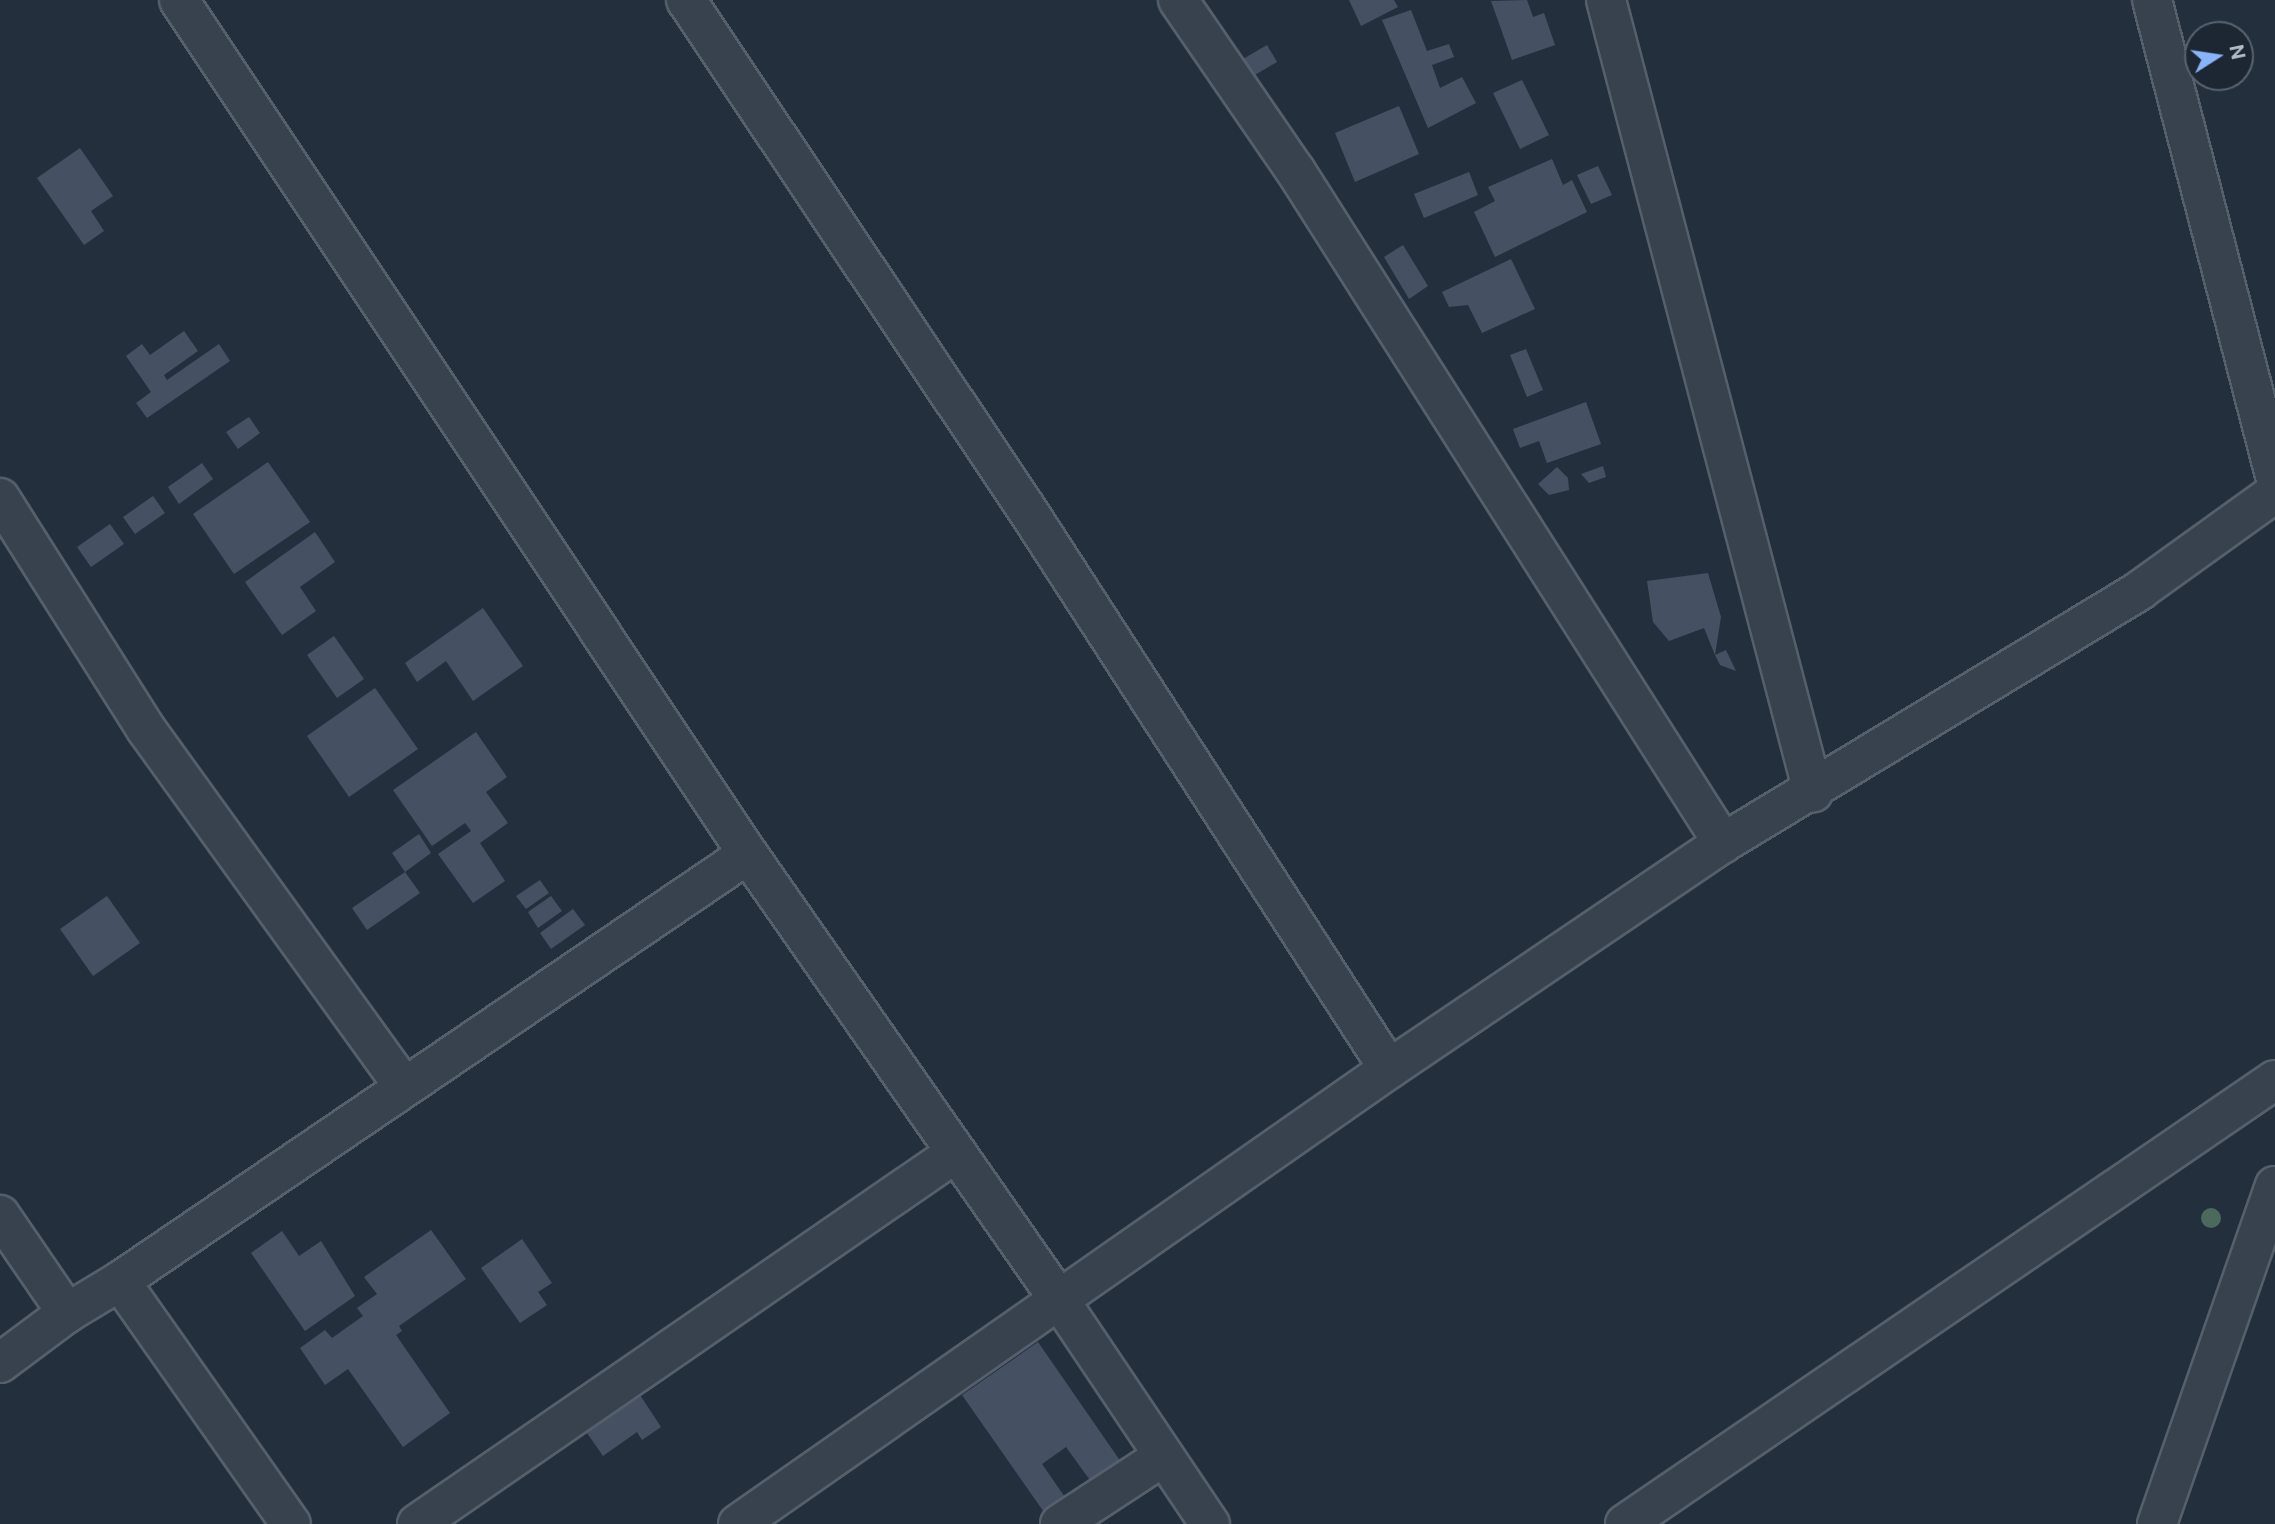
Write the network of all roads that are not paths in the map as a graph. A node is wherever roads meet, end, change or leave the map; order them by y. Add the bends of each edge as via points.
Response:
1 (179, 0) edge
2 (687, 0) edge
3 (1178, 0) edge
4 (1606, 0) edge
5 (2152, 0) edge
6 (2272, 461) edge
7 (2275, 493) edge
8 (0, 498) edge
9 (1813, 792) junction
10 (1723, 843) junction
11 (748, 855) junction
12 (1390, 1069) junction
13 (2275, 1080) edge
14 (404, 1087) junction
15 (954, 1154) junction
16 (2275, 1186) edge
17 (0, 1215) edge
18 (120, 1281) junction
19 (1060, 1301) junction
20 (67, 1313) junction
21 (0, 1363) edge
22 (1164, 1456) junction
23 (291, 1524) edge
24 (418, 1524) edge
25 (738, 1524) edge
26 (1060, 1524) edge
27 (1210, 1524) edge
28 (1625, 1524) edge
29 (2157, 1524) edge

1 - 11 street
2 - 12 street via 1026,509
3 - 10 street via 1295,170
4 - 9 street
5 - 6 street
7 - 9 street via 2140,590
8 - 14 street via 146,729
9 - 10 street
10 - 12 street
11 - 14 street
11 - 15 street
12 - 19 street
13 - 28 street
14 - 18 street
15 - 19 street
15 - 24 street
16 - 29 street
17 - 20 street
18 - 20 street
18 - 23 street
19 - 22 street
19 - 25 street
20 - 21 street
22 - 26 street
22 - 27 street

